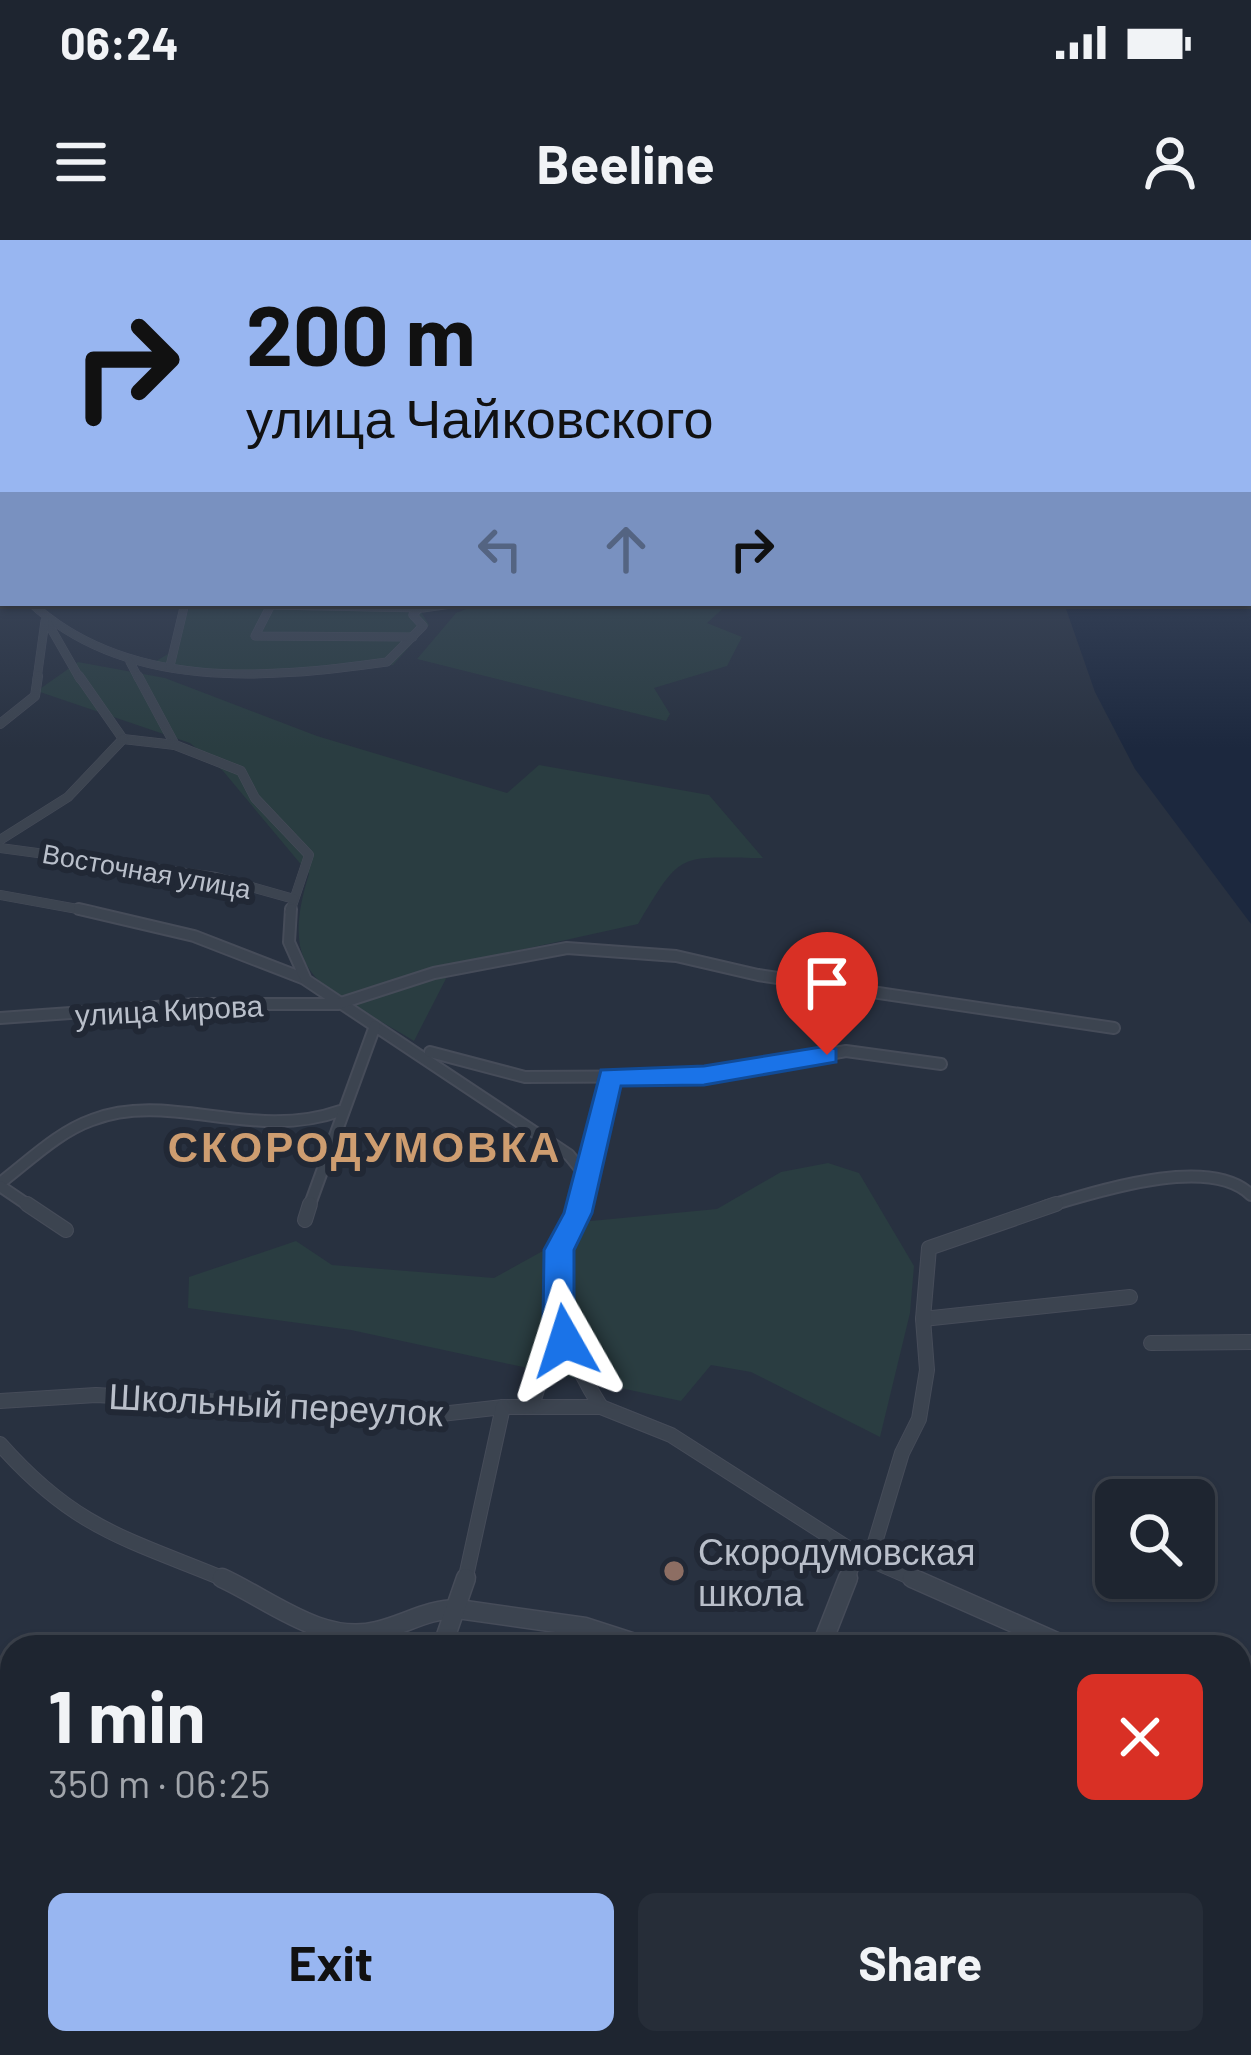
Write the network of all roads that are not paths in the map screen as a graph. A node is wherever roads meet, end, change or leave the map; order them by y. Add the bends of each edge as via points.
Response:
1 (34, 606) edge
2 (184, 606) edge
3 (270, 606) edge
4 (344, 606) edge
5 (434, 606) edge
6 (418, 608) junction
7 (45, 620) junction
8 (413, 637) junction
9 (130, 662) junction
10 (170, 666) junction
11 (0, 724) edge
12 (123, 739) junction
13 (175, 745) junction
14 (0, 844) edge
15 (0, 895) edge
16 (293, 899) junction
17 (307, 980) junction
18 (338, 1004) junction
19 (0, 1018) edge
20 (375, 1027) junction
21 (1114, 1028) dead end
22 (412, 1046) junction
23 (941, 1064) dead end
24 (610, 1076) junction
25 (340, 1111) junction
26 (585, 1175) junction
27 (0, 1185) edge
28 (1251, 1195) edge
29 (305, 1220) dead end
30 (66, 1230) dead end
31 (1130, 1297) dead end
32 (923, 1319) junction
33 (559, 1321) junction
34 (1251, 1342) edge
35 (1151, 1343) dead end
36 (0, 1401) edge
37 (532, 1406) junction
38 (503, 1407) junction
39 (601, 1407) junction
40 (0, 1444) edge
41 (863, 1557) junction
42 (458, 1609) junction
43 (447, 1635) edge
44 (609, 1635) edge
45 (827, 1635) edge
46 (1041, 1635) edge

1 - 7 street
2 - 10 street
3 - 8 street via 255,636
4 - 6 street
5 - 6 street
6 - 8 street via 413,615 423,626
7 - 9 street
7 - 11 street via 35,696
7 - 12 street
8 - 10 street via 392,660 269,672
9 - 10 street
9 - 13 street
12 - 13 street
12 - 14 street, Восточная улица via 68,796
13 - 16 street via 241,771 255,798 304,847 310,855
14 - 16 street, Восточная улица via 216,877
15 - 17 street, Восточная улица via 196,934
16 - 17 street via 284,938
17 - 18 street, Восточная улица
18 - 19 street, улица Кирова
18 - 20 street, Восточная улица
18 - 21 street via 434,973 566,948 640,950
20 - 22 street, Восточная улица
20 - 25 street
22 - 24 street via 503,1074
22 - 26 street via 569,1155
23 - 24 street via 846,1052 704,1076
24 - 26 street
25 - 27 street via 312,1125 127,1111 82,1126
25 - 29 street
26 - 33 street via 559,1250
27 - 30 street
28 - 32 street via 1219,1177 1119,1189 944,1241 929,1248
31 - 32 street
32 - 41 street via 927,1370 919,1419
33 - 37 street
33 - 39 street
34 - 35 street
36 - 38 street, Школьный переулок via 96,1395 397,1414
37 - 38 street, Школьный переулок
37 - 39 street, Школьный переулок
38 - 42 street
39 - 41 street, Школьный переулок via 671,1435
40 - 42 street via 38,1486 108,1535 226,1580 328,1632 374,1632
41 - 45 street
41 - 46 street, Школьный переулок
42 - 43 street
42 - 44 street

